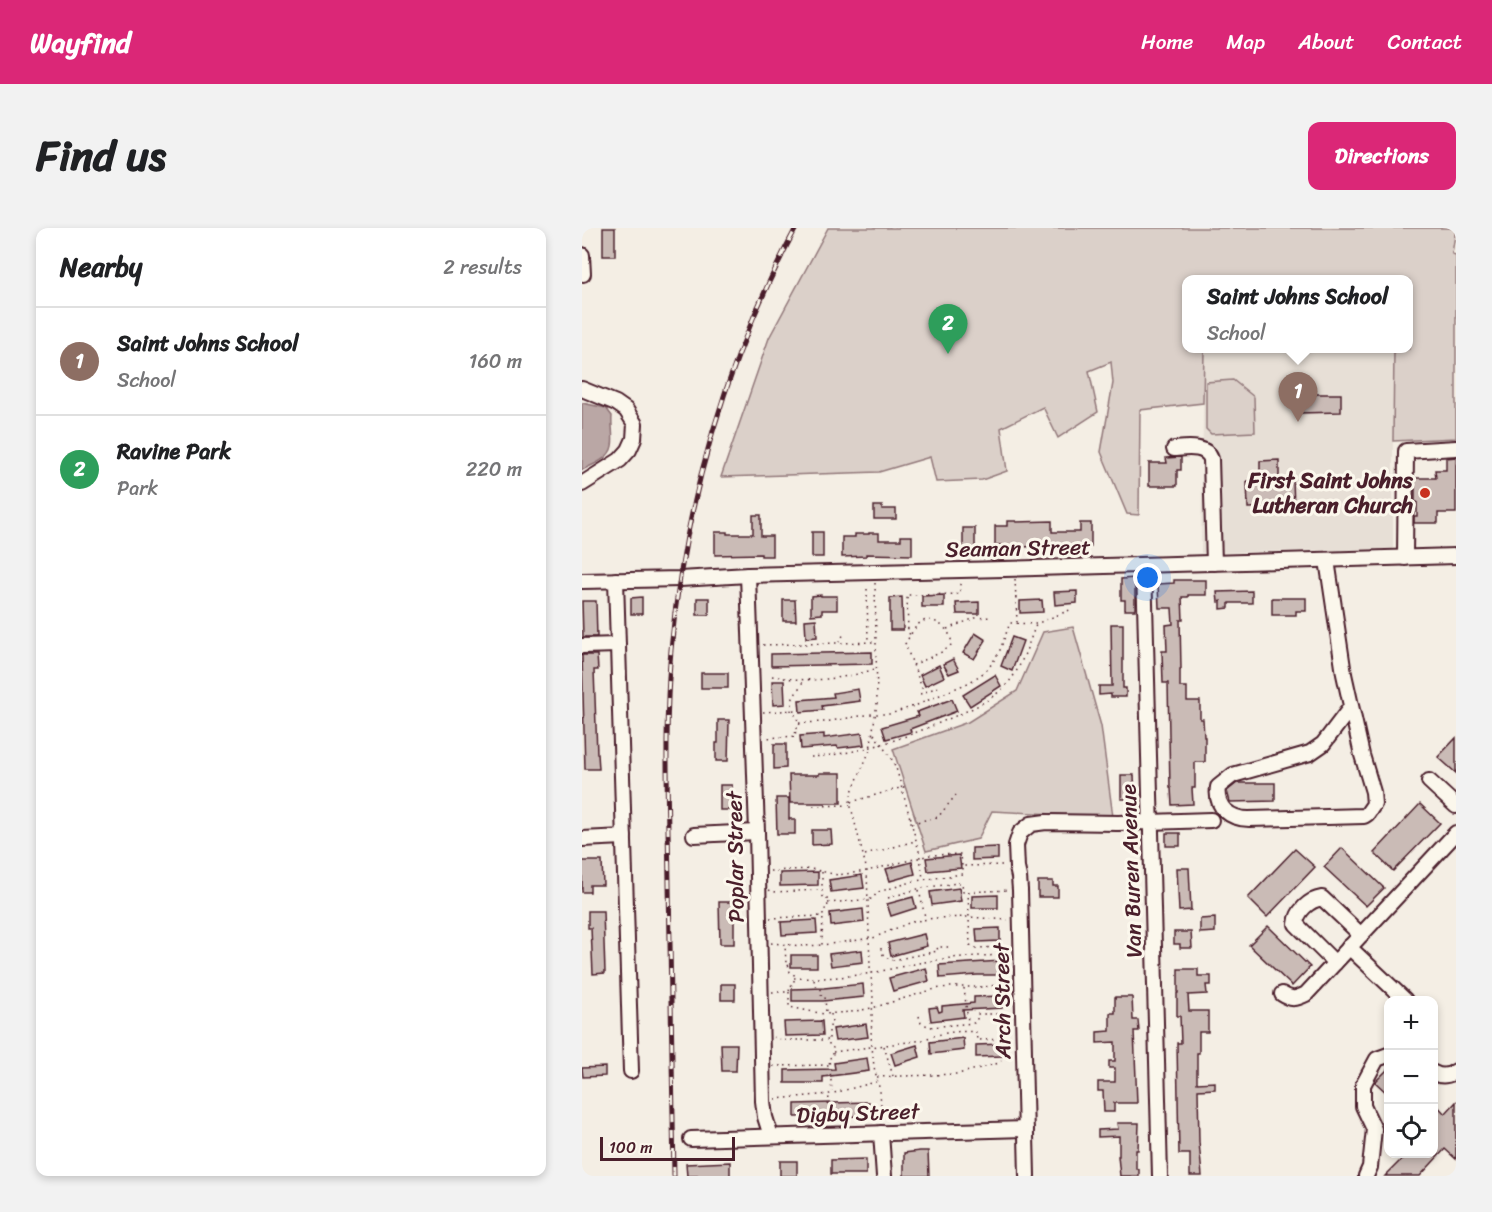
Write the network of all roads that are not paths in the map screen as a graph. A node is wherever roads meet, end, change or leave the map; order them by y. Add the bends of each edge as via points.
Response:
1 (582, 255) edge
2 (582, 274) edge
3 (582, 388) edge
4 (1456, 448) edge
5 (1174, 449) dead end
6 (582, 484) edge
7 (1456, 556) edge
8 (1405, 558) junction
9 (1327, 560) junction
10 (1214, 563) junction
11 (1144, 565) junction
12 (748, 575) junction
13 (616, 580) junction
14 (582, 581) edge
15 (618, 645) junction
16 (582, 646) edge
17 (1352, 707) junction
18 (1429, 781) dead end
19 (1456, 806) edge
20 (1211, 820) dead end
21 (1150, 821) junction
22 (757, 832) junction
23 (1456, 832) edge
24 (694, 835) dead end
25 (624, 837) junction
26 (582, 839) edge
27 (1361, 935) junction
28 (1349, 947) junction
29 (1335, 963) junction
30 (1282, 994) dead end
31 (1401, 996) edge
32 (1384, 1057) edge
33 (631, 1071) dead end
34 (1456, 1071) edge
35 (1438, 1076) edge
36 (881, 1128) junction
37 (1026, 1129) junction
38 (771, 1136) junction
39 (691, 1138) dead end
40 (884, 1176) edge
41 (1027, 1176) edge
42 (1160, 1176) edge
43 (1366, 1176) edge

1 - 2 street
3 - 6 street via 616,403 635,424 634,439 620,460
4 - 8 street via 1406,451
5 - 10 street via 1204,450 1211,459
7 - 8 street, Seaman Street
8 - 9 street, Seaman Street
9 - 10 street, Seaman Street
9 - 17 street
10 - 11 street, Seaman Street
11 - 12 street, Seaman Street
11 - 21 street, Van Buren Avenue
12 - 13 street, Seaman Street
12 - 22 street, Poplar Street
13 - 14 street, Seaman Street
13 - 15 street
15 - 16 street
15 - 25 street
17 - 17 street via 1373,792 1374,804 1367,814 1242,819 1227,813 1219,802 1218,787 1233,775 1310,753 1323,744
18 - 19 street
20 - 21 street
21 - 37 street, Arch Street via 1046,822 1024,829 1017,839
21 - 42 street, Van Buren Avenue
22 - 24 street
22 - 38 street, Poplar Street via 763,1101
23 - 27 street
25 - 26 street
25 - 33 street
27 - 28 street
27 - 29 street via 1322,898 1302,908 1296,924
28 - 29 street
28 - 31 street
29 - 30 street via 1306,994 1298,998
32 - 43 street via 1377,1059 1363,1085 1363,1106 1374,1130
34 - 35 street
36 - 37 street, Digby Street
36 - 38 street, Digby Street
36 - 40 street
37 - 41 street, Arch Street
38 - 39 street, Digby Street

